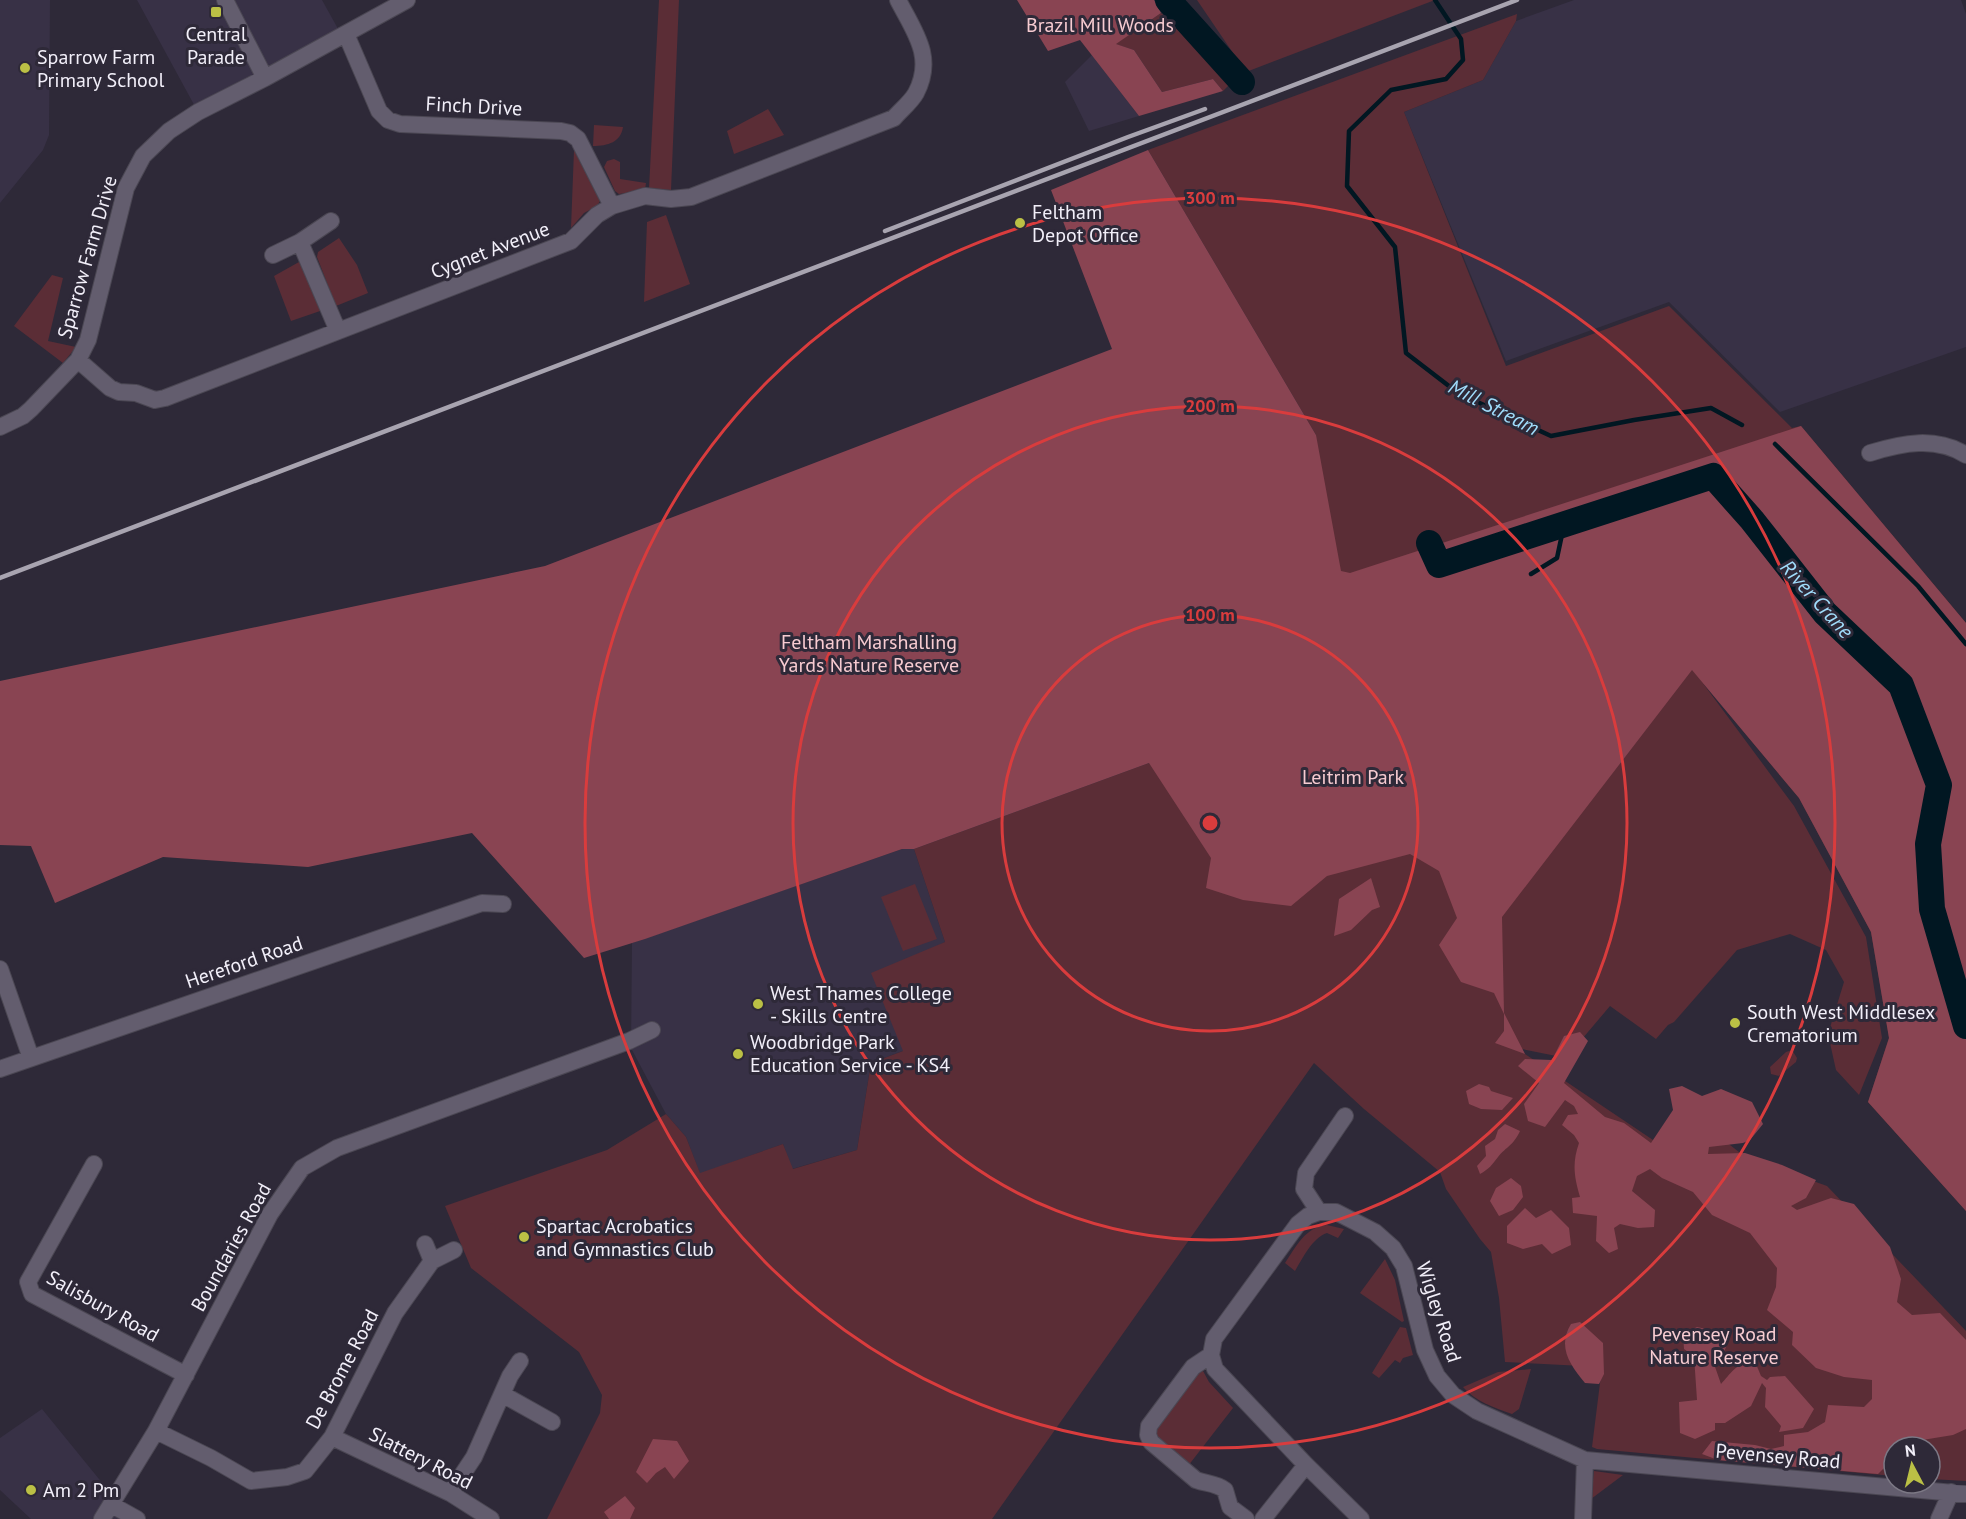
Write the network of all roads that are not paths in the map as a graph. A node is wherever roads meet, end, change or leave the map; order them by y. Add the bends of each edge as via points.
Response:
1 (225, 0) edge
2 (407, 0) edge
3 (898, 0) edge
4 (346, 34) junction
5 (265, 78) junction
6 (612, 206) junction
7 (331, 221) dead end
8 (300, 242) junction
9 (273, 255) dead end
10 (338, 331) junction
11 (78, 360) junction
12 (0, 427) edge
13 (1870, 453) dead end
14 (1966, 455) edge
15 (503, 904) dead end
16 (0, 969) edge
17 (652, 1030) dead end
18 (31, 1058) junction
19 (0, 1069) edge
20 (1345, 1116) dead end
21 (94, 1164) dead end
22 (1319, 1212) junction
23 (425, 1244) dead end
24 (454, 1250) dead end
25 (432, 1261) junction
26 (1211, 1355) junction
27 (520, 1361) dead end
28 (186, 1375) junction
29 (502, 1395) junction
30 (552, 1422) dead end
31 (156, 1431) junction
32 (332, 1437) junction
33 (1585, 1460) junction
34 (1306, 1465) junction
35 (450, 1493) junction
36 (1958, 1493) edge
37 (107, 1512) edge
38 (137, 1519) edge
39 (491, 1519) edge
40 (1246, 1519) edge
41 (1263, 1519) edge
42 (1361, 1519) edge
43 (1583, 1519) edge
44 (1939, 1519) edge

1 - 5 street
2 - 4 street, Sparrow Farm Drive
3 - 6 street, Cygnet Avenue via 924,58 923,76 915,94 894,118 691,197 645,196
4 - 5 street, Sparrow Farm Drive
4 - 6 street, Finch Drive via 379,111 388,120 400,124 570,133 578,139
5 - 11 street, Sparrow Farm Drive via 198,112 169,131 143,156 126,188 88,340
6 - 10 street, Cygnet Avenue via 571,241
7 - 8 street
8 - 9 street
8 - 10 street
10 - 11 street, Cygnet Avenue via 155,400 110,388
11 - 12 street, Sparrow Farm Drive via 32,409
13 - 14 street via 1923,442 1952,446
15 - 18 street, Hereford Road via 482,903
16 - 18 street
17 - 28 street, Boundaries Road via 337,1148 302,1168 270,1214
18 - 19 street, Hereford Road
20 - 22 street via 1306,1173 1304,1189
21 - 28 street, Salisbury Road via 28,1281 32,1294
22 - 26 street via 1299,1224 1215,1339
22 - 33 street, Wigley Road via 1348,1217 1393,1248 1404,1266 1425,1350 1437,1376 1453,1395 1477,1411
23 - 25 street
24 - 25 street, De Brome Road
25 - 32 street, De Brome Road via 394,1315
26 - 34 street via 1215,1369
26 - 40 street via 1192,1367 1149,1426 1148,1435 1151,1442 1196,1480 1225,1490 1230,1507
27 - 29 street
28 - 31 street, Boundaries Road
29 - 30 street
29 - 35 street via 474,1457
31 - 32 street, De Brome Road via 251,1481 287,1478 305,1471
31 - 37 street, Boundaries Road
32 - 35 street, Slattery Road
33 - 36 street, Pevensey Road
33 - 43 street
34 - 41 street
34 - 42 street
35 - 39 street, Slattery Road
36 - 44 street
37 - 38 street

